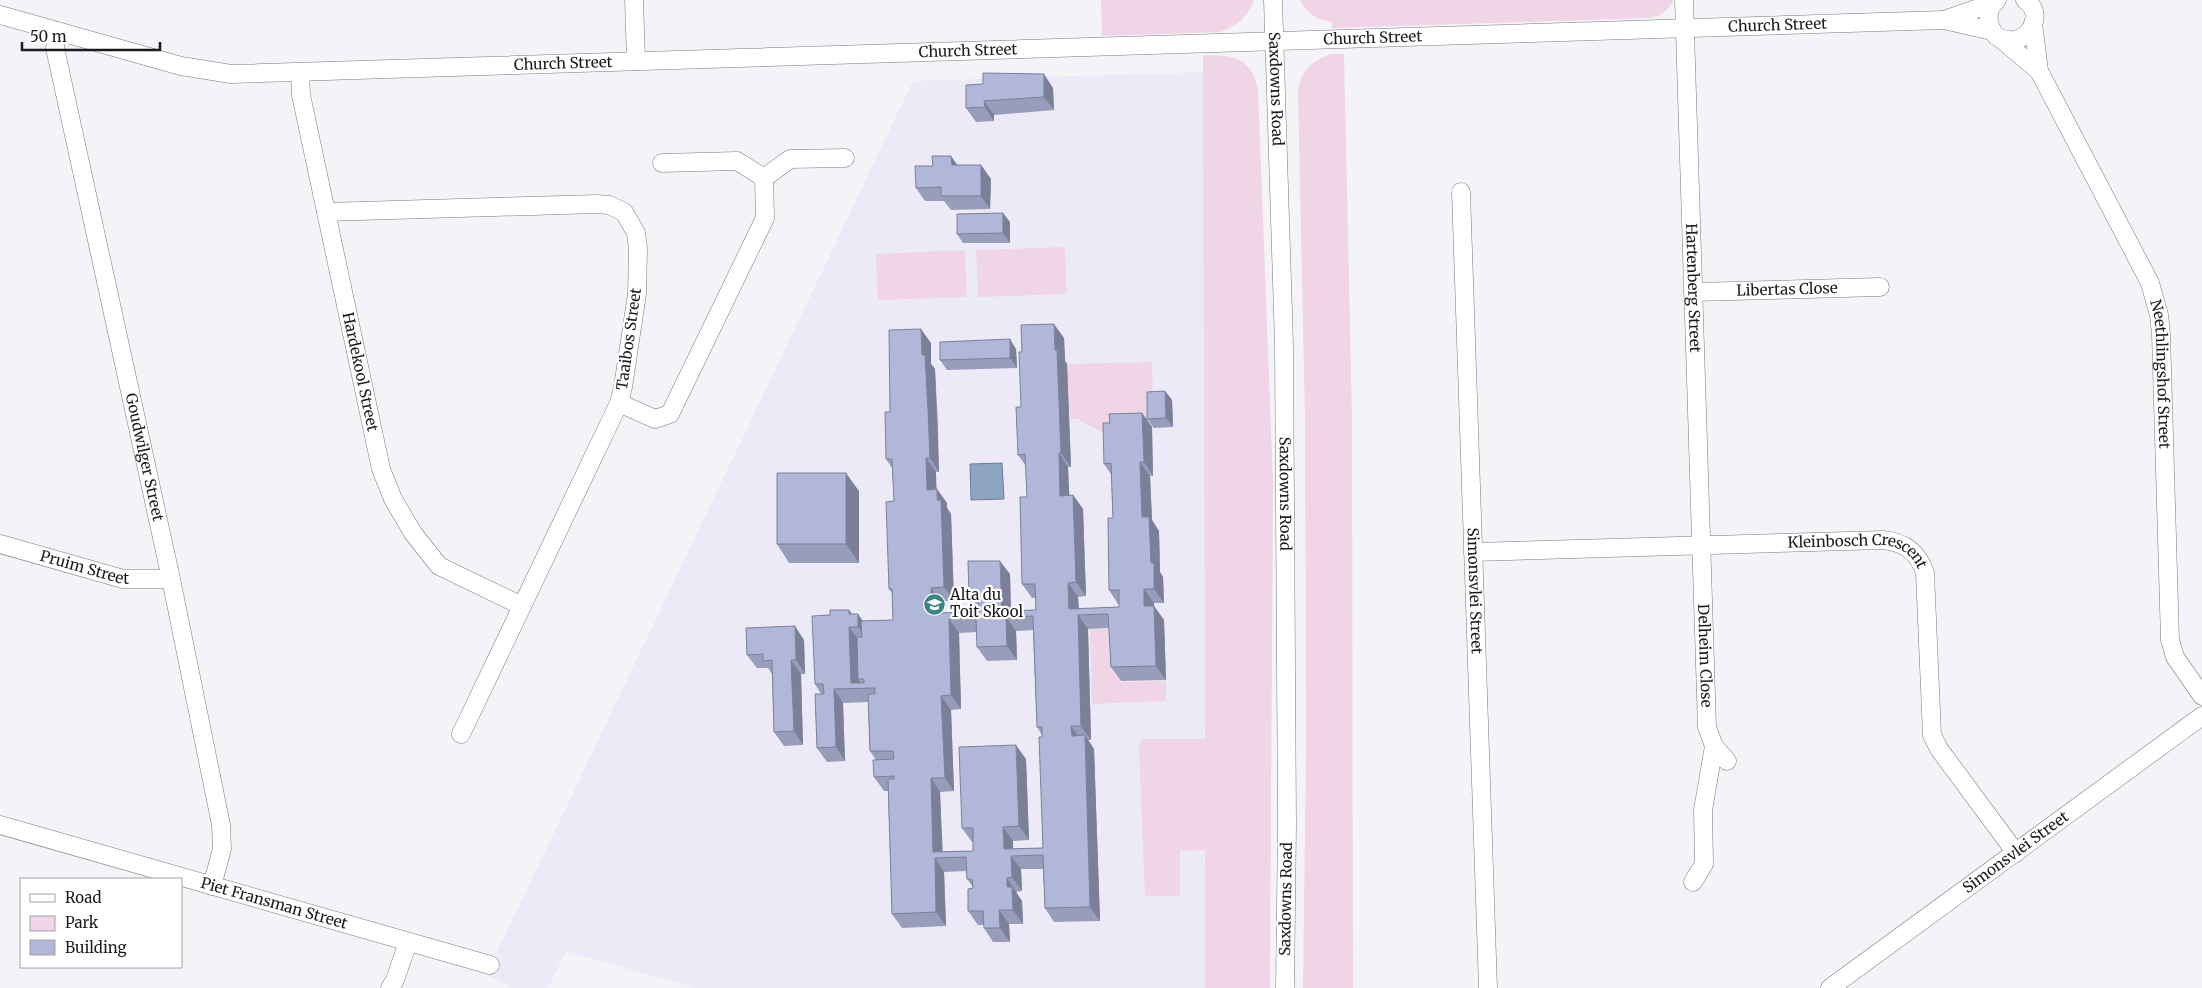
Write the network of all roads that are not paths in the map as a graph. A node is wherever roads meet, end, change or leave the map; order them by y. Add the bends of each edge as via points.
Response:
1 (634, 0) edge
2 (1273, 0) edge
3 (1684, 0) edge
4 (1995, 2) edge
5 (2032, 9) edge
6 (0, 15) edge
7 (1944, 20) junction
8 (1685, 28) junction
9 (57, 31) junction
10 (1997, 35) junction
11 (1274, 41) junction
12 (636, 61) junction
13 (2039, 70) junction
14 (300, 73) junction
15 (845, 158) dead end
16 (662, 163) dead end
17 (764, 178) junction
18 (1461, 192) dead end
19 (326, 212) junction
20 (1880, 287) dead end
21 (1694, 292) junction
22 (619, 403) junction
23 (0, 544) edge
24 (1702, 546) junction
25 (1473, 552) junction
26 (171, 579) junction
27 (522, 606) junction
28 (2202, 696) edge
29 (2202, 716) edge
30 (461, 734) dead end
31 (1714, 746) junction
32 (1727, 761) dead end
33 (0, 824) edge
34 (2016, 853) junction
35 (1693, 882) dead end
36 (212, 886) junction
37 (408, 942) junction
38 (490, 965) dead end
39 (390, 988) edge
40 (1285, 988) edge
41 (1488, 988) edge
42 (1830, 988) edge

1 - 12 street
2 - 11 street, Saxdowns Road
3 - 8 street, Hartenberg Street
4 - 7 street, Church Street
4 - 10 street via 1988,22
5 - 10 street via 2029,33 2021,39 2011,41
5 - 13 street
6 - 9 street, Church Street
7 - 8 street, Church Street
7 - 10 street, Church Street
8 - 11 street, Church Street
8 - 21 street, Hartenberg Street
9 - 14 street, Church Street via 197,70 231,74
9 - 26 street, Goudwilger Street via 55,48
10 - 13 street
11 - 12 street, Church Street
11 - 40 street, Saxdowns Road via 1284,344
12 - 14 street, Church Street
13 - 28 street, Neethlingshof Street via 2155,296 2161,334 2170,640 2175,657
14 - 19 street, Hardekool Street via 301,95
15 - 17 street via 790,159
16 - 17 street via 738,161
17 - 22 street via 765,218 674,409 665,417 655,419
18 - 25 street, Simonsvlei Street
19 - 22 street, Taaibos Street via 597,204 624,212 636,233 638,294
19 - 27 street, Hardekool Street via 381,469 393,499 413,533 439,566
20 - 21 street, Libertas Close
21 - 24 street, Hartenberg Street
22 - 27 street, Taaibos Street
23 - 26 street, Pruim Street via 122,579
24 - 25 street, Kleinbosch Crescent
24 - 31 street, Delheim Close via 1707,727
24 - 34 street, Kleinbosch Crescent via 1883,540 1899,542 1913,551 1925,572 1932,735
25 - 41 street, Simonsvlei Street
26 - 36 street, Goudwilger Street via 221,825 222,849
27 - 30 street, Taaibos Street
29 - 34 street, Simonsvlei Street
31 - 32 street, Delheim Close
31 - 35 street via 1703,810 1704,864
33 - 36 street, Piet Fransman Street
34 - 42 street, Simonsvlei Street
36 - 37 street, Piet Fransman Street
37 - 38 street, Piet Fransman Street
37 - 39 street

